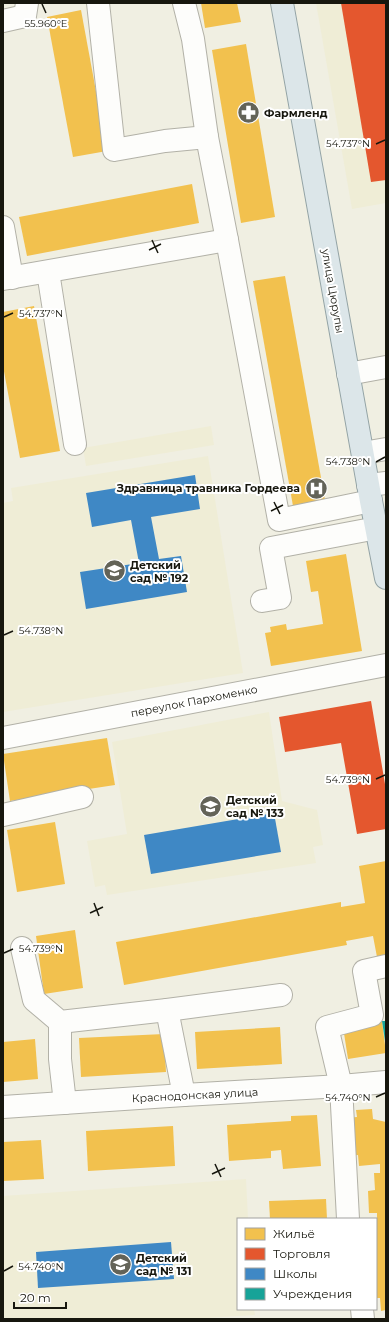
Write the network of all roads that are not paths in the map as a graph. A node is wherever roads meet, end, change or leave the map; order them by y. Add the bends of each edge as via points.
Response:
1 (27, 3) edge
2 (98, 3) edge
3 (184, 3) edge
4 (282, 3) edge
5 (3, 21) edge
6 (207, 137) junction
7 (3, 227) edge
8 (227, 240) junction
9 (48, 272) junction
10 (7, 279) edge
11 (386, 367) edge
12 (348, 374) junction
13 (75, 444) dead end
14 (386, 449) edge
15 (363, 453) junction
16 (375, 490) edge
17 (377, 528) junction
18 (386, 578) edge
19 (262, 601) dead end
20 (386, 665) edge
21 (3, 738) edge
22 (82, 797) dead end
23 (3, 815) edge
24 (22, 948) dead end
25 (386, 966) edge
26 (281, 995) dead end
27 (168, 1010) junction
28 (60, 1022) junction
29 (386, 1082) edge
30 (340, 1086) junction
31 (184, 1095) junction
32 (65, 1103) junction
33 (3, 1107) edge
34 (348, 1218) edge

1 - 5 street via 25,16
2 - 6 street via 114,150
3 - 6 street via 194,39
4 - 12 main road, улица Цюрупы
6 - 8 street
7 - 10 street
8 - 9 street
8 - 16 street via 278,520
9 - 10 street
9 - 13 street
11 - 12 street
12 - 15 main road, улица Цюрупы
14 - 15 street
15 - 16 main road, улица Цюрупы
16 - 17 main road, улица Цюрупы
17 - 18 main road, улица Цюрупы
17 - 19 street via 271,548 280,598
20 - 21 street, переулок Пархоменко
22 - 23 street
24 - 28 street via 34,1000
25 - 30 street via 364,971 372,1015 327,1027
26 - 27 street
27 - 28 street
27 - 31 street
28 - 32 street via 60,1059
29 - 30 street, Краснодонская улица
30 - 31 street, Краснодонская улица
30 - 34 street
31 - 32 street, Краснодонская улица
32 - 33 street, Краснодонская улица

